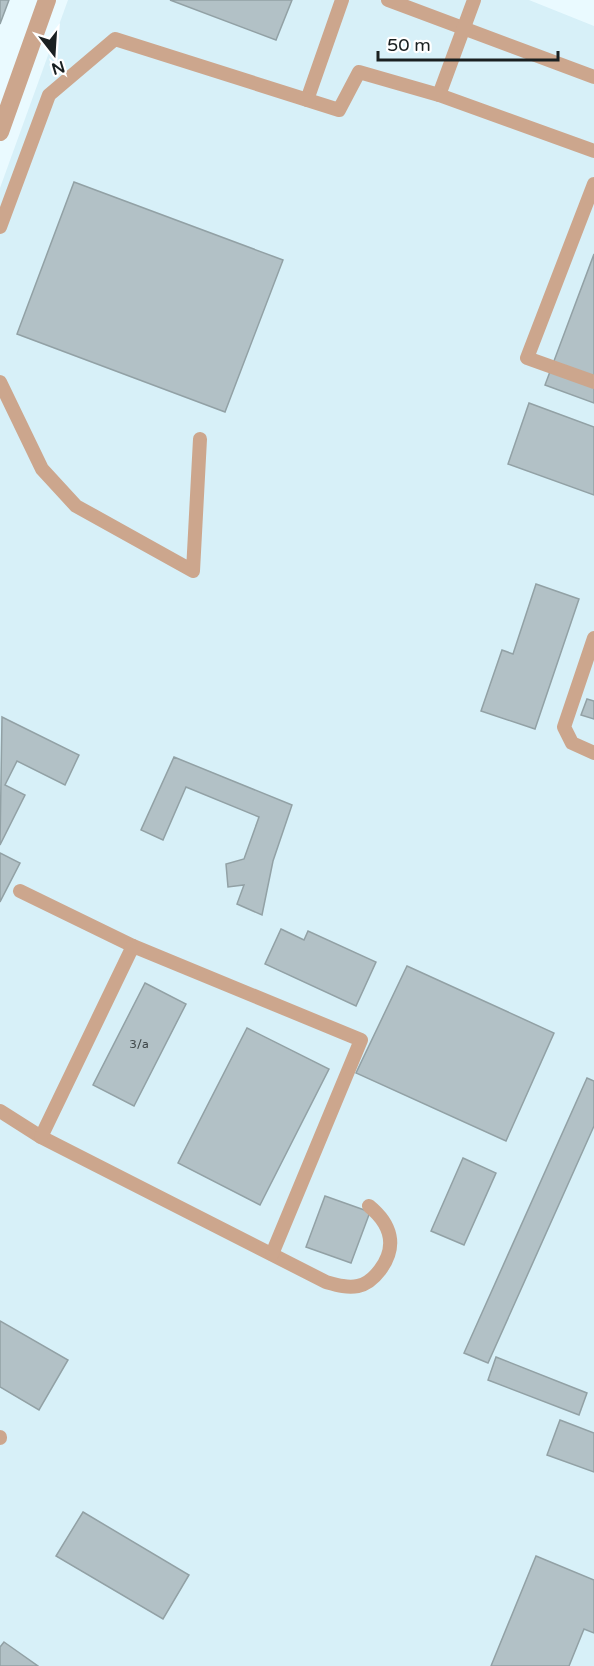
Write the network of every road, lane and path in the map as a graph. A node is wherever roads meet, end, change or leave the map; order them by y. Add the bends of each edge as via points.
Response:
1 (47, 0) edge
2 (342, 0) edge
3 (388, 0) edge
4 (474, 0) edge
5 (464, 29) junction
6 (594, 77) edge
7 (439, 95) junction
8 (307, 100) junction
9 (0, 132) edge
10 (594, 151) edge
11 (594, 184) edge
12 (0, 227) edge
13 (0, 382) edge
14 (594, 382) edge
15 (200, 439) dead end
16 (594, 638) edge
17 (594, 753) edge
18 (20, 891) dead end
19 (133, 946) junction
20 (0, 1111) edge
21 (41, 1137) junction
22 (369, 1206) dead end
23 (272, 1254) junction

1 - 9 street
2 - 8 lane
3 - 5 lane
4 - 5 lane
5 - 6 lane
5 - 7 lane
7 - 8 lane via 359,72 339,110
7 - 10 lane
8 - 12 lane via 115,39 49,95
11 - 14 lane via 527,358
13 - 15 lane via 42,470 75,506 194,571
16 - 17 lane via 564,727 572,742
18 - 19 lane
19 - 21 lane
19 - 23 lane via 361,1040
20 - 21 lane
21 - 23 lane
22 - 23 lane via 382,1217 391,1240 387,1257 372,1280 360,1286 336,1285

